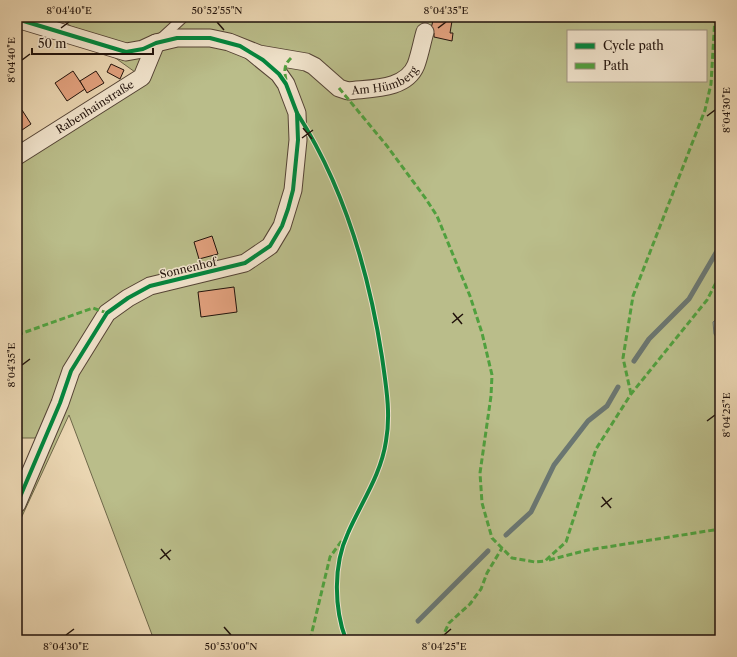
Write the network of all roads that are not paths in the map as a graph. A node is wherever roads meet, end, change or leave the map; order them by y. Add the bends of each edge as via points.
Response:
1 (184, 17) edge
2 (17, 19) edge
3 (425, 32) dead end
4 (156, 43) junction
5 (252, 52) junction
6 (17, 156) edge
7 (17, 504) edge

1 - 4 lane
2 - 4 street via 126,52 143,49
3 - 5 street, Am Hümberg via 416,65 408,77 399,83 348,91 339,88 306,62
4 - 5 street via 177,38 210,38
4 - 6 street, Rabenhainstraße via 142,77
5 - 7 street, Sonnenhof via 280,74 297,113 298,140 293,190 282,226 270,246 245,264 150,286 107,313 71,371

